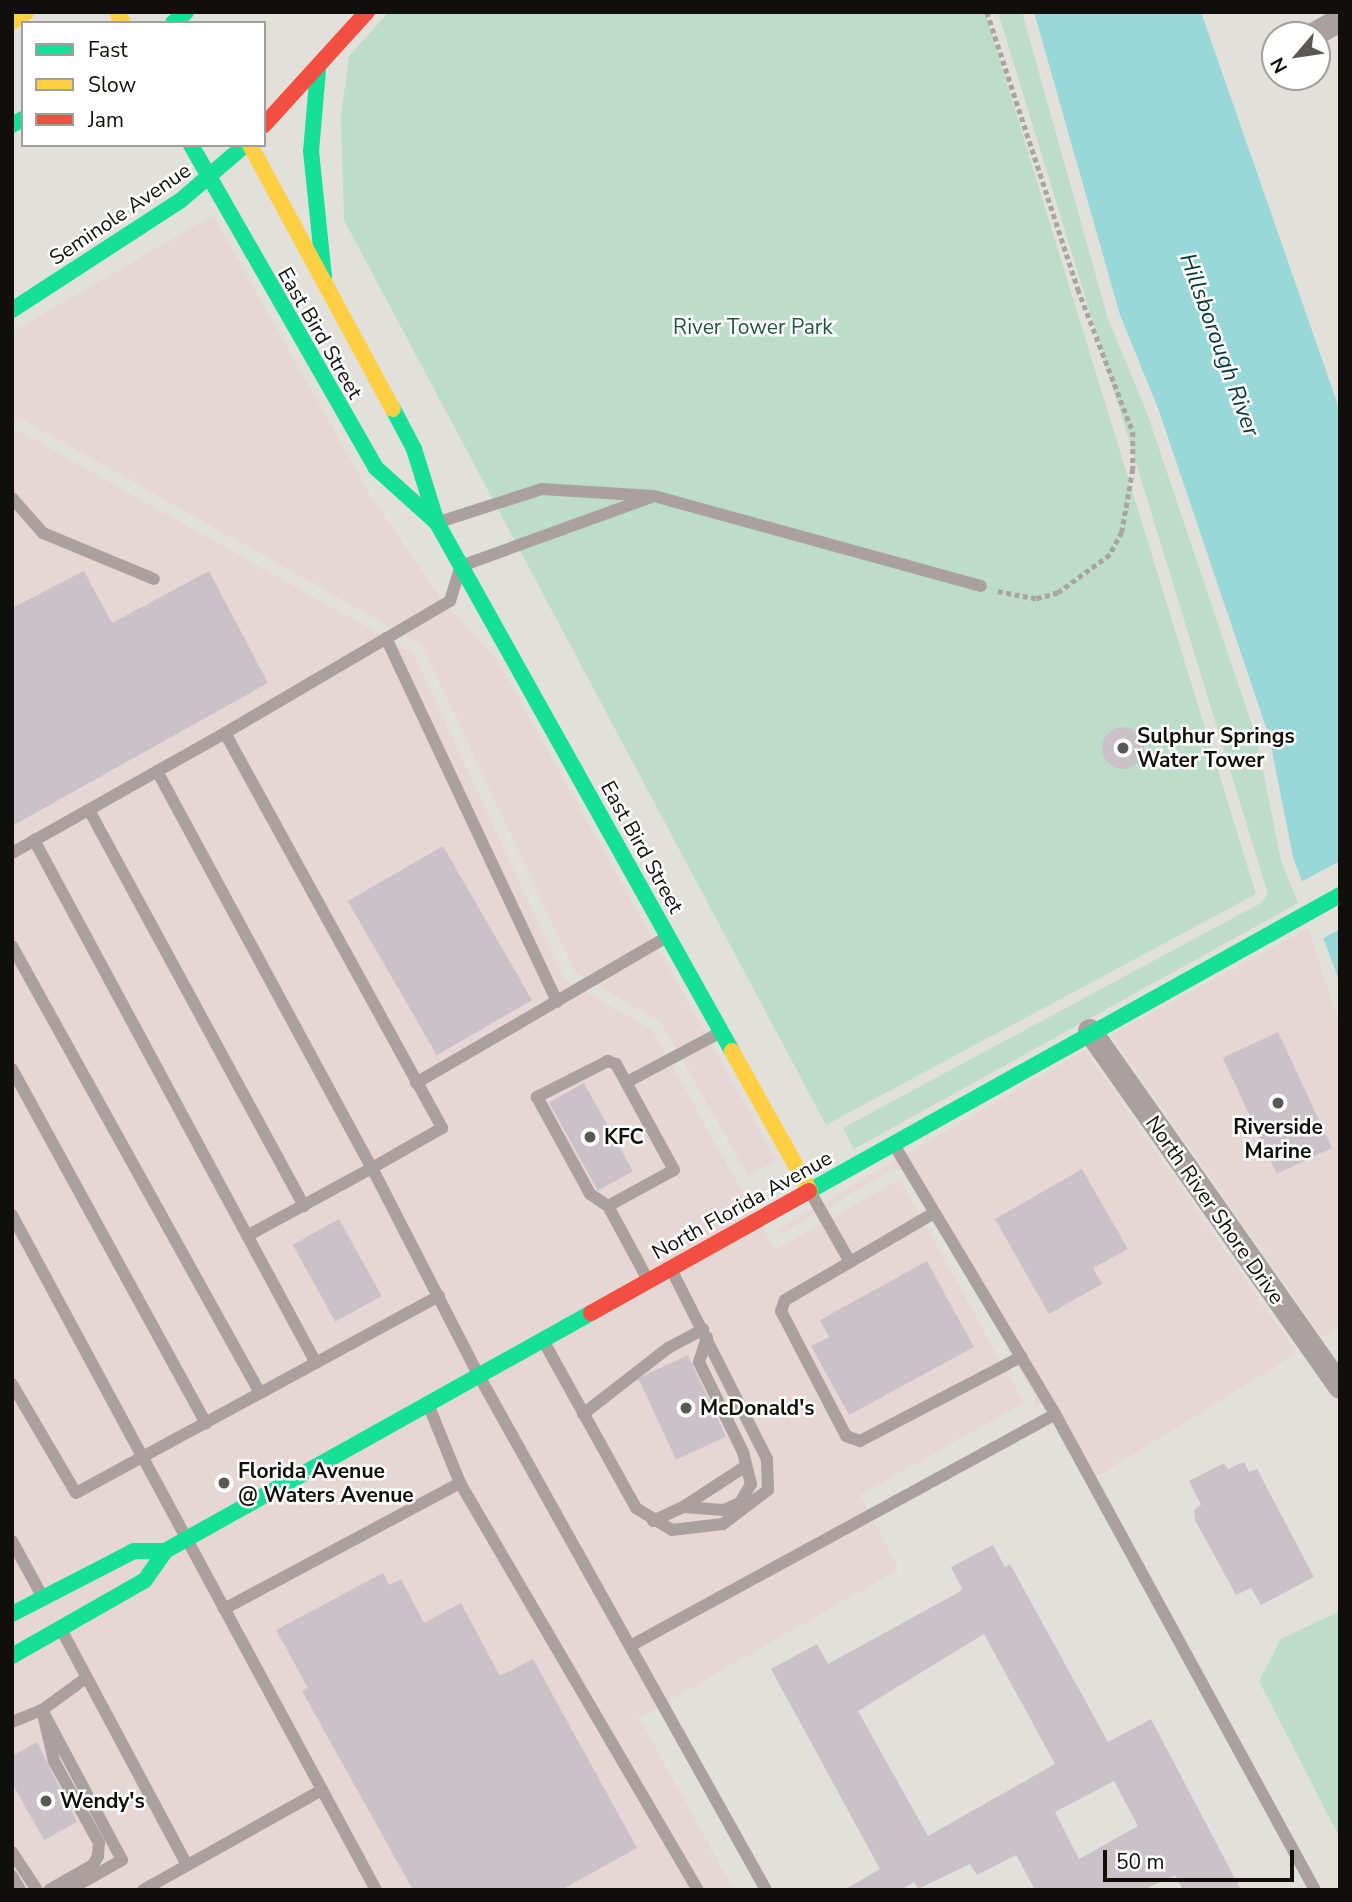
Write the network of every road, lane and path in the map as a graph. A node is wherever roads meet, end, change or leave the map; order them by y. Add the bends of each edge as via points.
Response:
1 (367, 12) edge
2 (987, 12) edge
3 (318, 70) junction
4 (266, 123) edge
5 (192, 147) edge
6 (246, 147) edge
7 (249, 147) edge
8 (209, 178) junction
9 (324, 276) junction
10 (12, 310) edge
11 (654, 496) junction
12 (12, 498) edge
13 (437, 523) junction
14 (461, 566) junction
15 (154, 579) dead end
16 (981, 586) joint
17 (386, 638) junction
18 (225, 733) junction
19 (157, 771) junction
20 (89, 810) junction
21 (34, 840) junction
22 (12, 853) edge
23 (1340, 895) edge
24 (668, 936) junction
25 (12, 946) edge
26 (557, 1002) junction
27 (1090, 1031) junction
28 (721, 1032) junction
29 (12, 1069) edge
30 (627, 1082) junction
31 (416, 1083) junction
32 (894, 1145) junction
33 (372, 1168) junction
34 (810, 1191) junction
35 (304, 1206) junction
36 (608, 1206) junction
37 (934, 1213) junction
38 (12, 1215) edge
39 (247, 1236) junction
40 (850, 1262) junction
41 (671, 1269) junction
42 (649, 1281) junction
43 (439, 1296) junction
44 (705, 1333) junction
45 (542, 1339) junction
46 (1021, 1356) junction
47 (316, 1363) junction
48 (478, 1374) junction
49 (12, 1384) edge
50 (1340, 1387) edge
51 (260, 1393) junction
52 (427, 1402) junction
53 (18, 1406) edge
54 (583, 1414) junction
55 (1055, 1414) junction
56 (206, 1423) junction
57 (145, 1456) junction
58 (747, 1466) junction
59 (460, 1483) junction
60 (683, 1507) junction
61 (653, 1521) junction
62 (186, 1539) junction
63 (12, 1541) edge
64 (165, 1551) junction
65 (43, 1597) junction
66 (224, 1609) junction
67 (12, 1614) edge
68 (61, 1628) junction
69 (632, 1645) junction
70 (12, 1656) edge
71 (86, 1678) junction
72 (42, 1710) junction
73 (12, 1722) edge
74 (322, 1790) junction
75 (12, 1852) edge
76 (187, 1865) junction
77 (12, 1876) edge
78 (20, 1890) edge
79 (37, 1890) edge
80 (49, 1890) edge
81 (69, 1890) edge
82 (143, 1890) edge
83 (376, 1890) edge
84 (698, 1890) edge
85 (766, 1890) edge
86 (1315, 1890) edge

1 - 3 main road
2 - 16 path via 1078,289 1133,432 1133,469 1122,532 1110,555 1075,585 1036,599
3 - 4 main road
3 - 9 main road via 311,152
5 - 8 main road, East Bird Street
6 - 8 main road, Seminole Avenue
7 - 9 main road, East Bird Street
8 - 10 main road, Seminole Avenue
8 - 13 main road, East Bird Street via 376,467
9 - 13 main road, East Bird Street via 414,449
11 - 13 lane via 542,489
11 - 14 lane
11 - 16 lane
12 - 15 lane via 43,533
13 - 14 main road, East Bird Street
14 - 17 lane via 450,601
14 - 24 main road, East Bird Street
17 - 18 lane
17 - 26 lane
18 - 19 lane
18 - 31 lane
19 - 20 lane
19 - 33 lane
20 - 21 lane
20 - 35 lane
21 - 22 lane
21 - 39 lane
23 - 27 main road, North Florida Avenue
24 - 26 lane
24 - 28 main road, East Bird Street
25 - 51 lane
26 - 31 lane
27 - 32 main road, North Florida Avenue
27 - 50 street, North River Shore Drive
28 - 30 lane
28 - 34 main road, East Bird Street
29 - 56 lane
30 - 36 lane via 674,1170
30 - 36 lane via 616,1064 608,1061 537,1097 590,1194
31 - 33 lane via 442,1128
32 - 34 main road, North Florida Avenue
32 - 37 lane
33 - 35 lane
33 - 43 lane
34 - 40 lane
34 - 41 main road, North Florida Avenue
35 - 39 lane
36 - 42 lane
37 - 40 lane
37 - 46 lane
38 - 57 lane
39 - 47 lane
40 - 46 lane via 785,1300 781,1311 846,1436 860,1441
41 - 42 main road, North Florida Avenue
41 - 44 lane
42 - 45 main road, North Florida Avenue
43 - 47 lane
43 - 48 lane
44 - 54 lane via 668,1348
44 - 58 lane via 699,1362
44 - 61 lane via 758,1437 766,1459 768,1490 723,1524 672,1530
45 - 48 main road, North Florida Avenue
45 - 54 lane
46 - 55 lane
47 - 51 lane
48 - 52 main road, North Florida Avenue
48 - 69 lane
49 - 53 lane
51 - 56 lane
52 - 59 lane
52 - 62 main road, North Florida Avenue
53 - 57 lane via 76,1493
54 - 61 lane via 626,1494
55 - 69 lane
55 - 86 lane
56 - 57 lane
57 - 62 lane
58 - 60 lane
58 - 60 lane via 751,1484 740,1503 724,1510
59 - 66 lane
59 - 84 lane
60 - 61 lane
62 - 64 main road, North Florida Avenue
62 - 66 lane
63 - 65 lane
64 - 65 main road, North Florida Avenue via 134,1551
64 - 68 main road, North Florida Avenue via 145,1580
65 - 67 main road, North Florida Avenue
66 - 74 lane
68 - 70 main road, North Florida Avenue
68 - 71 lane
69 - 85 lane
71 - 72 lane
71 - 76 lane
72 - 73 lane
72 - 80 lane via 54,1761 99,1843 93,1865
72 - 81 lane via 122,1860
74 - 76 lane
74 - 83 lane
75 - 79 lane
76 - 82 lane
77 - 78 lane

